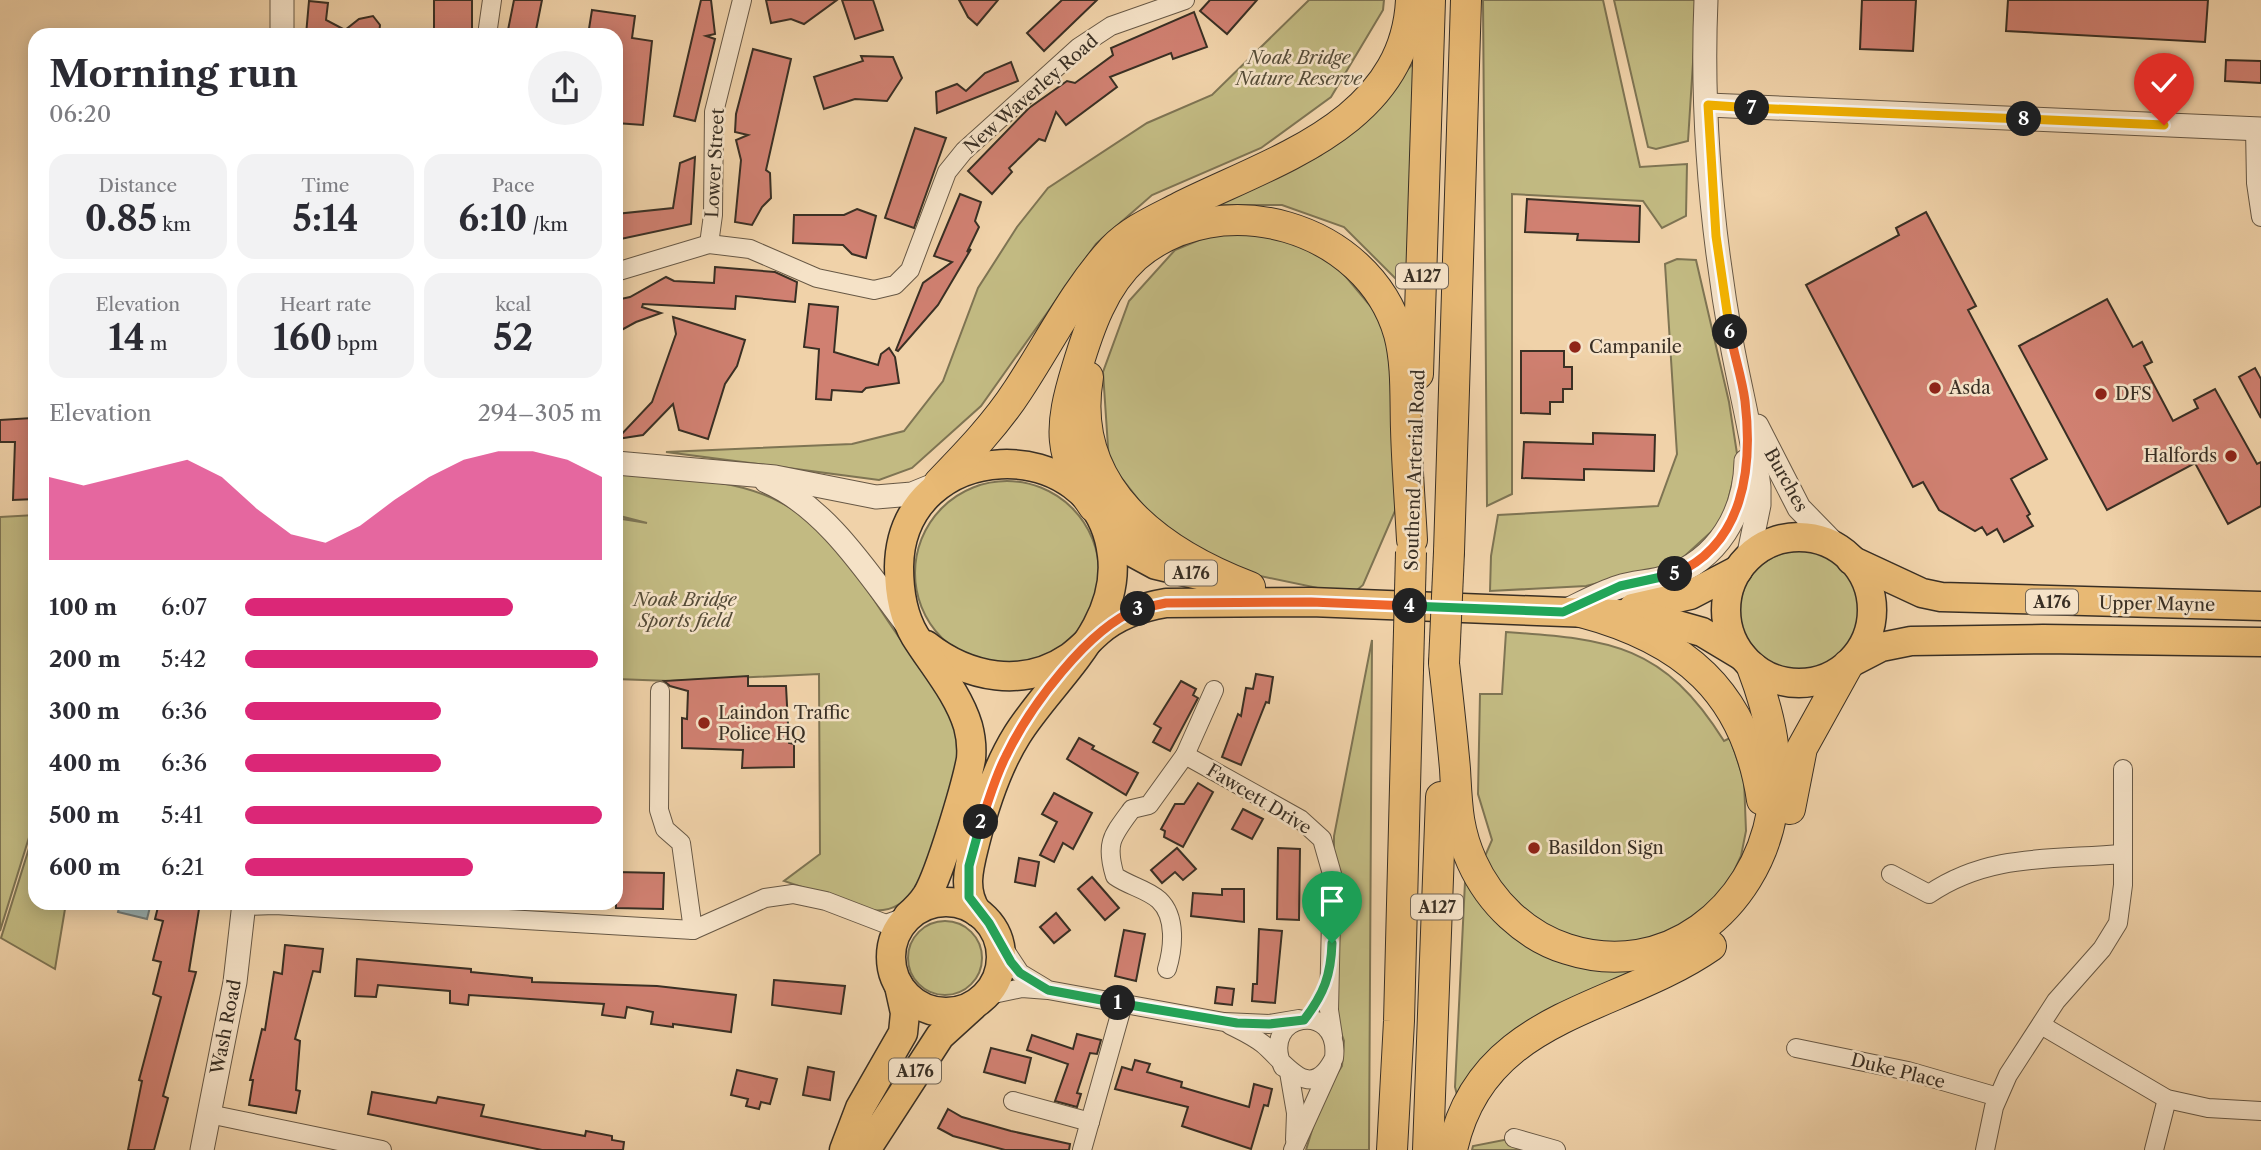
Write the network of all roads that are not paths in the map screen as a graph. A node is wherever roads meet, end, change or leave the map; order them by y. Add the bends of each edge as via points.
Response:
1 (282, 0) edge
2 (492, 0) edge
3 (742, 0) edge
4 (1185, 0) edge
5 (1411, 0) edge
6 (1430, 0) edge
7 (1466, 0) edge
8 (1706, 0) edge
9 (282, 28) edge
10 (488, 28) edge
11 (1708, 105) junction
12 (2258, 129) edge
13 (2261, 217) edge
14 (1167, 237) junction
15 (709, 244) junction
16 (623, 270) edge
17 (1745, 401) junction
18 (623, 464) edge
19 (752, 475) junction
20 (939, 483) junction
21 (1094, 507) junction
22 (1411, 546) junction
23 (1845, 554) junction
24 (1743, 564) junction
25 (1250, 587) junction
26 (1311, 602) junction
27 (2261, 606) edge
28 (1584, 612) junction
29 (913, 633) junction
30 (2261, 642) edge
31 (1082, 648) junction
32 (1747, 662) junction
33 (1444, 663) junction
34 (1849, 663) junction
35 (1214, 690) dead end
36 (660, 691) dead end
37 (1185, 755) junction
38 (2123, 769) dead end
39 (2122, 854) junction
40 (1753, 869) junction
41 (1891, 874) dead end
42 (243, 910) edge
43 (470, 910) edge
44 (978, 912) junction
45 (908, 916) junction
46 (693, 930) junction
47 (997, 938) junction
48 (1167, 969) dead end
49 (1331, 974) junction
50 (899, 986) junction
51 (1048, 990) junction
52 (981, 999) junction
53 (1123, 1004) junction
54 (1301, 1019) junction
55 (1224, 1022) junction
56 (2041, 1025) junction
57 (1333, 1035) junction
58 (1796, 1048) dead end
59 (1334, 1058) junction
60 (1286, 1069) junction
61 (1998, 1097) junction
62 (2166, 1099) junction
63 (1013, 1101) dead end
64 (2261, 1111) edge
65 (209, 1114) junction
66 (1090, 1122) junction
67 (1514, 1138) dead end
68 (1294, 1149) edge
69 (202, 1150) edge
70 (382, 1150) edge
71 (844, 1150) edge
72 (866, 1150) edge
73 (1082, 1150) edge
74 (1392, 1150) edge
75 (1428, 1150) edge
76 (1452, 1150) edge
77 (1556, 1150) edge
78 (1985, 1150) edge
79 (2154, 1150) edge

1 - 9 street
2 - 10 street
3 - 15 street, Lower Street via 714,112
4 - 15 street, New Waverley Road via 1111,26 1079,47 964,151 947,172 910,270 895,285 874,290 817,278 750,249
5 - 20 highway via 1408,26 1390,69 1371,97 1341,126 1297,152 1136,230 1114,248 1017,393
6 - 22 highway, Southend Arterial Road / A127
7 - 33 highway, Southend Arterial Road / A127, bridge
8 - 11 street, Burches
11 - 12 street
11 - 17 street, Burches via 1716,236
12 - 13 street via 2256,183
14 - 21 highway, A127 via 1136,257 1112,285 1090,328 1068,398 1063,428 1068,464
14 - 22 highway, A127 via 1231,219 1276,223 1329,244 1369,278 1399,334
14 - 25 highway, A127 via 1136,265 1107,316 1085,395 1087,433 1111,489 1145,529 1200,566
15 - 16 street
17 - 23 street, Burches via 1799,508
17 - 24 street, Burches via 1759,505
17 - 28 street via 1746,477 1728,530 1698,562 1678,573 1620,586
18 - 19 street
19 - 20 street via 876,497 912,494
19 - 29 street via 789,494 820,520
20 - 21 main road via 989,464 1018,464 1068,481
20 - 29 main road via 916,511 899,558 901,596
21 - 25 main road, A176 via 1132,552 1156,565
21 - 31 main road via 1110,540 1112,587 1101,619
22 - 74 highway, Southend Arterial Road / A127, bridge
23 - 24 main road via 1824,541 1798,537 1771,543
23 - 27 main road, Upper Mayne / A176 via 1913,589 1941,597
23 - 34 main road via 1870,590 1873,611 1869,632
24 - 28 main road, A176 via 1690,595
24 - 32 main road via 1726,604 1727,623
25 - 26 main road, A176
26 - 28 main road, A176
26 - 31 main road, A176 via 1148,606 1116,619
28 - 32 main road, A176 via 1642,615 1685,625
28 - 40 highway, A127 via 1667,644 1698,668 1727,703 1759,778 1762,828
29 - 31 main road via 952,662 1000,677 1040,673
29 - 45 main road via 960,707 971,747 933,883
30 - 34 main road, Upper Mayne / A176 via 1911,641 1881,647
31 - 44 main road, A176 via 1004,758 969,866 969,897
32 - 34 main road via 1779,681 1798,684 1818,681
32 - 40 highway, A127 via 1772,731 1775,783 1767,836
33 - 40 highway, A127 via 1458,824 1486,888 1538,936 1553,945 1596,956 1642,956 1685,940 1714,921
33 - 75 highway, Southend Arterial Road / A127
34 - 76 highway via 1802,748 1782,846 1751,906 1691,960 1530,1034 1496,1062 1471,1097
35 - 37 street
36 - 46 street via 659,810 665,829 681,843
37 - 48 street via 1149,805 1132,809 1116,831 1108,853 1115,876 1161,902 1172,940
37 - 49 street, Fawcett Drive via 1300,819 1322,839 1332,874
38 - 39 street
39 - 41 street via 2009,861 1955,876 1929,894
39 - 56 street via 2118,923
42 - 65 street, Wash Road via 235,982
43 - 46 street
44 - 45 main road via 939,902
44 - 47 main road
45 - 46 street via 886,924 793,894 765,898
45 - 50 main road via 893,941 891,956
47 - 51 street via 1020,973
47 - 52 main road via 999,971
49 - 54 street via 1321,997
49 - 57 street, Fawcett Drive
50 - 52 main road via 909,998 936,1011 952,1012
50 - 71 main road, A176 via 905,1013 903,1033 860,1108
51 - 52 street via 1022,988
51 - 53 street
52 - 72 main road, A176 via 940,1036
53 - 55 street
53 - 66 street
54 - 55 street via 1269,1024
54 - 57 street via 1318,1022
54 - 60 street via 1282,1034 1278,1044 1278,1056
55 - 60 street via 1265,1046
56 - 61 street
56 - 62 street
57 - 59 street
58 - 61 street, Duke Place
59 - 60 street via 1321,1075 1308,1078
59 - 68 street
60 - 68 street via 1296,1113
61 - 78 street
62 - 64 street via 2208,1108
62 - 79 street
63 - 66 street
65 - 69 street, Wash Road
65 - 70 street
66 - 73 street
67 - 77 street

